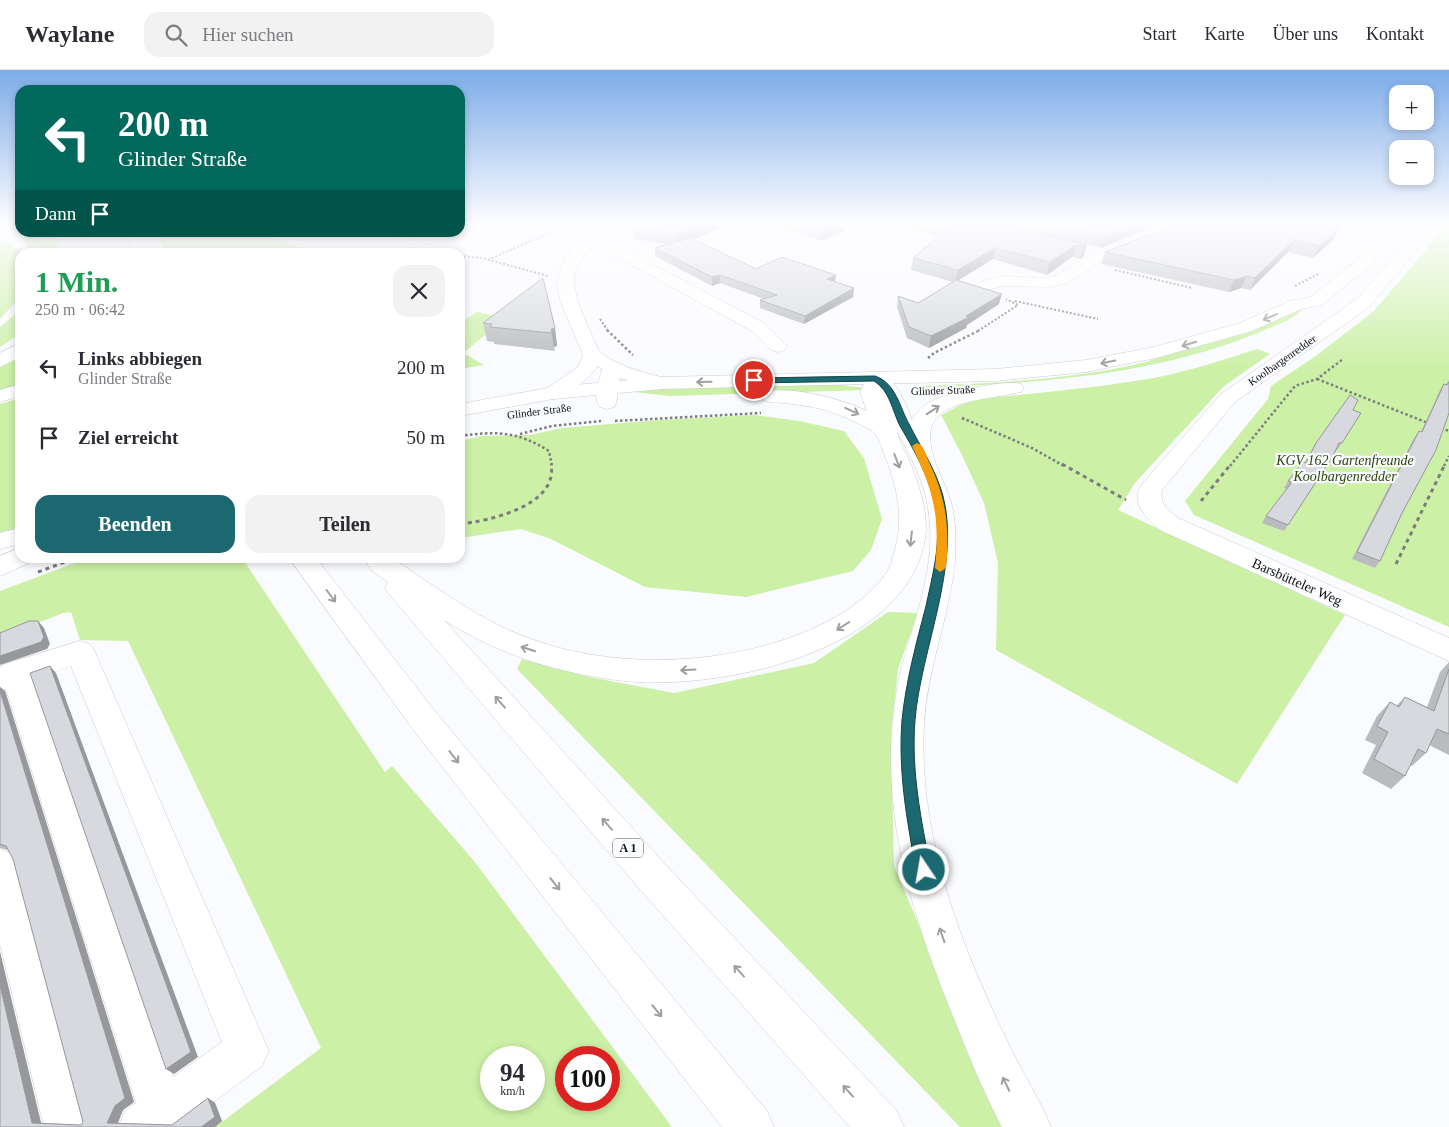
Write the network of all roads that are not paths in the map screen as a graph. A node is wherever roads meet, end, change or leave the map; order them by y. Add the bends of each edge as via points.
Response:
1 (568, 273) edge
2 (658, 273) edge
3 (1070, 273) edge
4 (1351, 273) edge
5 (1389, 273) edge
6 (986, 285) road end
7 (1316, 301) junction
8 (778, 346) dead end
9 (15, 352) edge
10 (1221, 353) dead end
11 (1194, 360) dead end
12 (0, 362) edge
13 (589, 363) junction
14 (612, 367) junction
15 (662, 383) junction
16 (878, 388) junction
17 (1014, 388) junction
18 (15, 392) edge
19 (553, 394) junction
20 (0, 396) edge
21 (768, 404) junction
22 (465, 409) edge
23 (607, 409) junction
24 (465, 423) edge
25 (886, 431) junction
26 (922, 454) junction
27 (1150, 506) joint
28 (15, 537) edge
29 (0, 541) edge
30 (15, 549) edge
31 (0, 553) edge
32 (15, 559) edge
33 (306, 563) edge
34 (379, 563) edge
35 (380, 563) edge
36 (0, 567) edge
37 (1449, 650) edge
38 (8, 675) edge
39 (0, 866) edge
40 (152, 1120) edge
41 (67, 1127) edge
42 (751, 1127) edge
43 (881, 1127) edge
44 (1028, 1127) edge

1 - 13 main road via 565,284 568,300
2 - 8 main road via 758,326
3 - 6 main road via 1058,281 1017,280
4 - 7 main road, Glinder Straße
5 - 27 main road, Koolbargenredder via 1363,304 1228,398 1150,489
7 - 10 main road, Glinder Straße via 1315,311 1303,319 1274,334
7 -> 16 main road, Glinder Straße via 1296,305 1246,327 1180,347 1086,366
9 - 12 main road
11 - 17 main road, Glinder Straße via 1100,379
13 - 14 main road
13 - 19 main road
13 - 23 main road
14 - 15 main road
14 - 23 main road
16 -> 15 main road, Glinder Straße
15 - 23 main road, Glinder Straße
16 - 17 main road, Glinder Straße
16 - 21 main road, Glinder Straße
16 - 25 main road
16 - 26 main road
26 -> 17 main road via 920,425 926,414 963,397
18 - 20 main road
19 - 22 main road, Glinder Straße
19 - 23 main road, Glinder Straße
21 - 23 main road, Glinder Straße
21 -> 25 main road via 814,399 837,405
23 - 24 main road, Glinder Straße via 524,412
25 -> 35 main road via 911,507 912,539 906,563 896,582 865,612 835,631 766,657 692,670 640,671 539,652 496,636
44 -> 26 main road via 987,1045 931,905 911,802 907,759 914,679 937,585 943,540 938,495
27 - 37 main road, Barsbütteler Weg via 1169,524
28 - 29 main road
30 - 31 main road
32 - 36 main road
33 -> 42 main road via 423,719
43 -> 34 main road, A 1 via 651,875
38 - 40 main road
38 - 40 main road via 80,652 248,1051
39 - 41 main road

